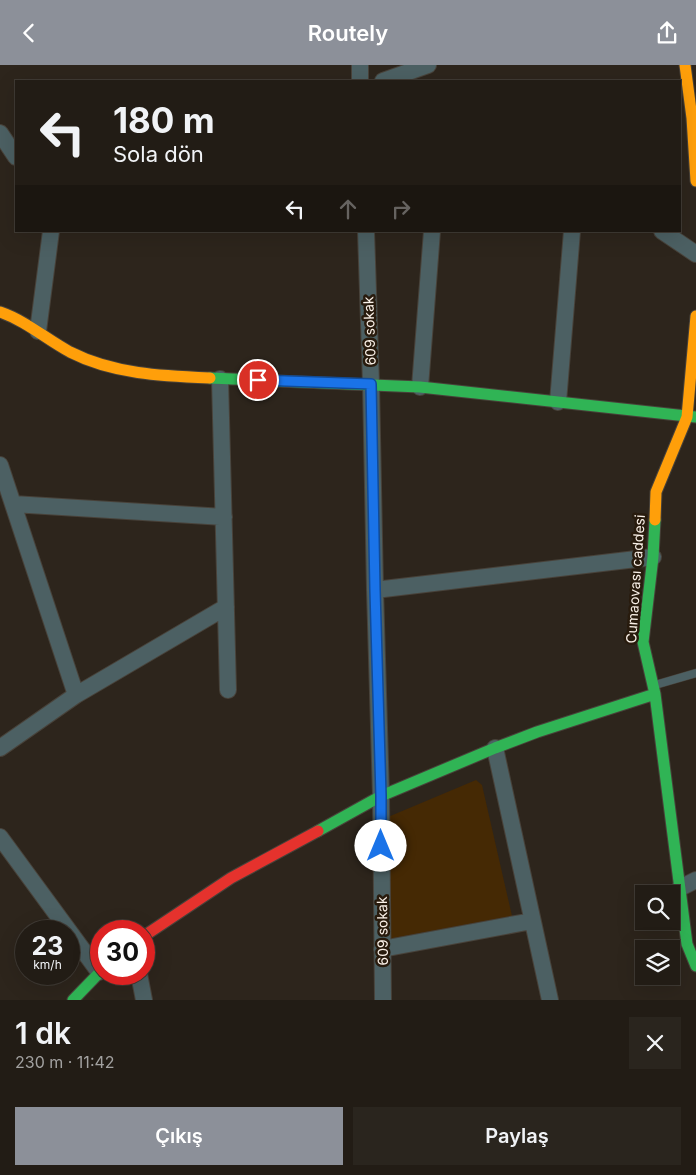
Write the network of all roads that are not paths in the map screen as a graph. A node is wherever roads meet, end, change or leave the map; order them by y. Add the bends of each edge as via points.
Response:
1 (360, 65) edge
2 (428, 65) edge
3 (685, 65) edge
4 (360, 80) edge
5 (386, 80) edge
6 (0, 133) edge
7 (15, 156) edge
8 (696, 181) edge
9 (51, 232) edge
10 (366, 232) edge
11 (432, 232) edge
12 (572, 232) edge
13 (663, 232) edge
14 (696, 254) edge
15 (0, 313) edge
16 (696, 316) edge
17 (38, 331) junction
18 (220, 379) junction
19 (371, 384) junction
20 (420, 387) junction
21 (558, 401) junction
22 (691, 417) edge
23 (0, 465) edge
24 (13, 504) junction
25 (224, 517) junction
26 (653, 557) junction
27 (375, 590) junction
28 (226, 607) junction
29 (696, 673) edge
30 (228, 690) dead end
31 (654, 690) junction
32 (76, 695) junction
33 (0, 748) edge
34 (495, 748) junction
35 (381, 796) junction
36 (0, 837) edge
37 (696, 880) edge
38 (680, 885) edge
39 (680, 888) joint
40 (532, 921) junction
41 (155, 929) edge
42 (382, 949) junction
43 (90, 958) edge
44 (696, 966) edge
45 (90, 982) edge
46 (142, 985) edge
47 (73, 1000) edge
48 (144, 1000) edge
49 (383, 1000) edge
50 (550, 1000) edge

1 - 4 street
2 - 5 street
3 - 8 street
6 - 7 street
9 - 17 street
10 - 19 street, 609 sokak
11 - 20 street
12 - 21 street
13 - 14 street
15 - 17 street via 17,318
16 - 22 street, Cumaovası caddesi
17 - 18 street via 71,352 114,369
18 - 19 street
18 - 25 street
19 - 20 street
19 - 27 street, 609 sokak
20 - 21 street
21 - 22 street
22 - 26 street, Cumaovası caddesi via 656,492
23 - 24 street
24 - 25 street
24 - 32 street
25 - 28 street
26 - 27 street
26 - 31 street, Cumaovası caddesi via 643,642
27 - 35 street, 609 sokak
28 - 30 street
28 - 32 street
29 - 31 lane
31 - 34 street
31 - 38 street, Cumaovası caddesi
32 - 33 street
34 - 35 street
34 - 40 street
35 - 41 street via 231,877
35 - 42 street, 609 sokak
36 - 43 street
37 - 39 street
39 - 44 street, Cumaovası caddesi via 687,944
40 - 42 street
40 - 50 street
42 - 49 street, 609 sokak
45 - 47 street
46 - 48 street

